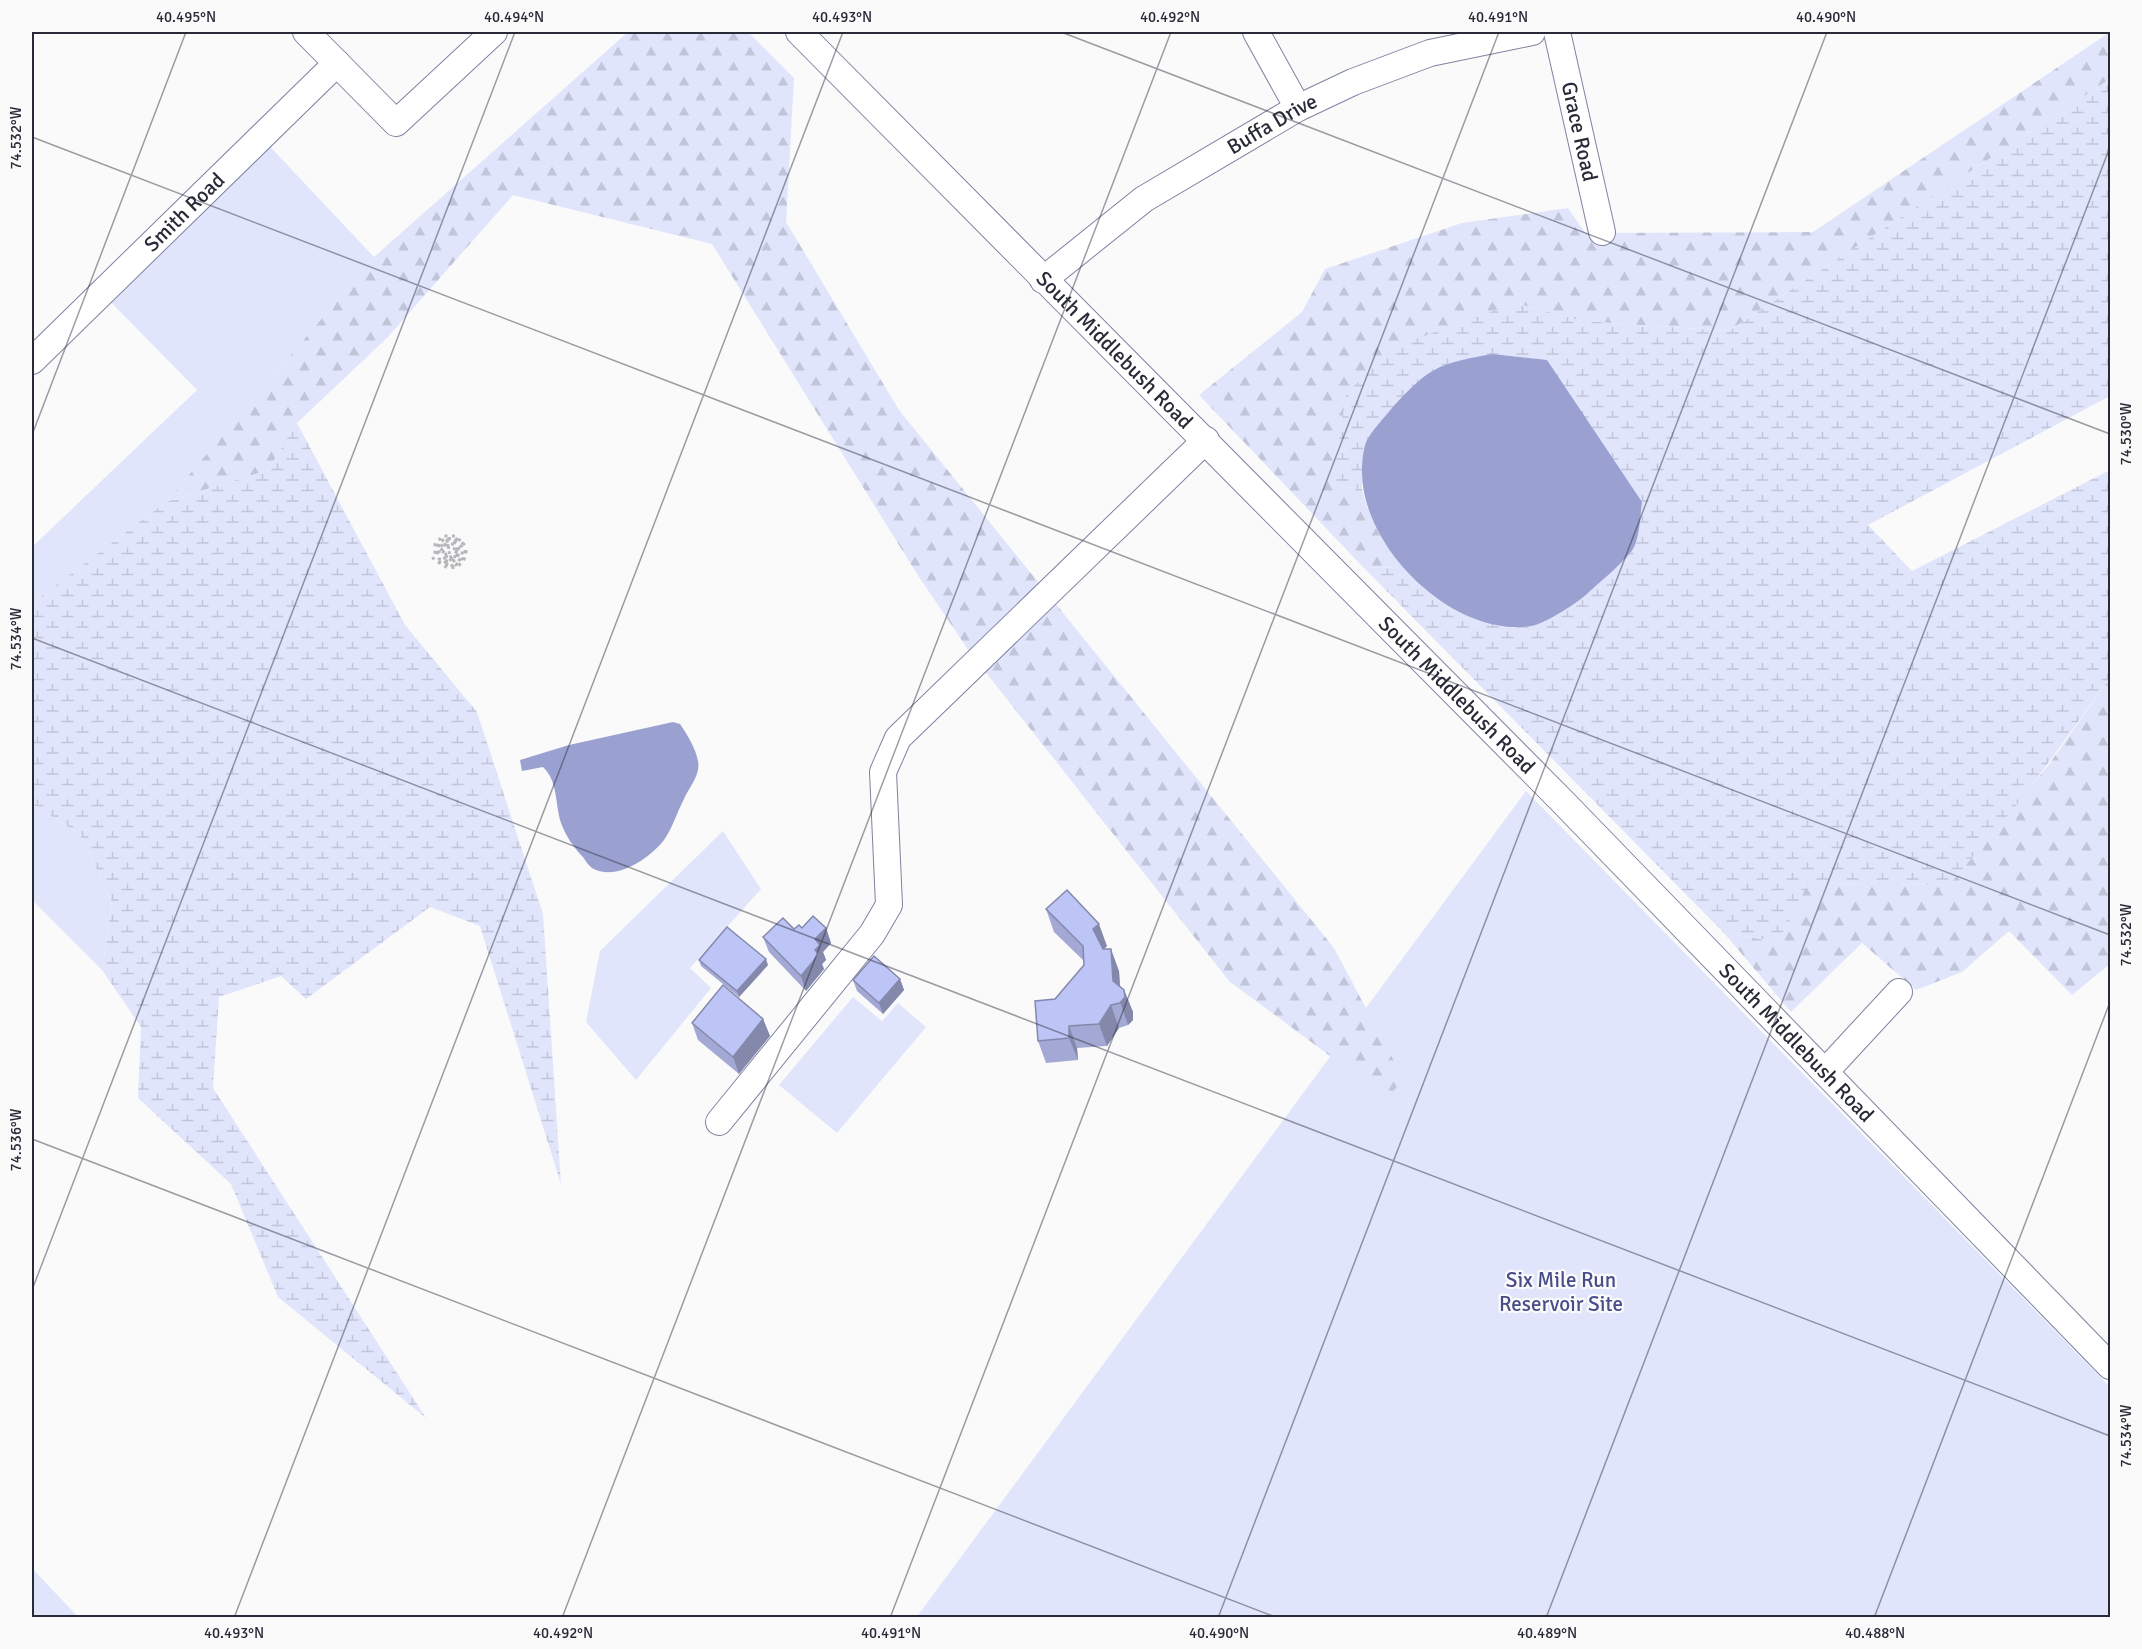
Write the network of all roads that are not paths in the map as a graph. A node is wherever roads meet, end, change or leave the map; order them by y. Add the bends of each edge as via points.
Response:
1 (306, 32) edge
2 (494, 32) edge
3 (799, 32) edge
4 (1256, 32) edge
5 (1532, 32) edge
6 (1557, 32) edge
7 (337, 63) junction
8 (1298, 108) junction
9 (1602, 232) dead end
10 (1043, 280) junction
11 (32, 361) edge
12 (1206, 440) junction
13 (1899, 992) dead end
14 (1825, 1072) junction
15 (719, 1122) dead end
16 (2110, 1366) edge

1 - 7 street
2 - 7 street via 396,123
3 - 10 street, South Middlebush Road
4 - 8 street
5 - 8 street, Buffa Drive via 1430,53
6 - 9 street, Grace Road
7 - 11 street, Smith Road
8 - 10 street, Buffa Drive via 1144,199
10 - 12 street, South Middlebush Road
12 - 14 street, South Middlebush Road
12 - 15 street via 898,738 883,772 889,905 872,934
13 - 14 street
14 - 16 street, South Middlebush Road

